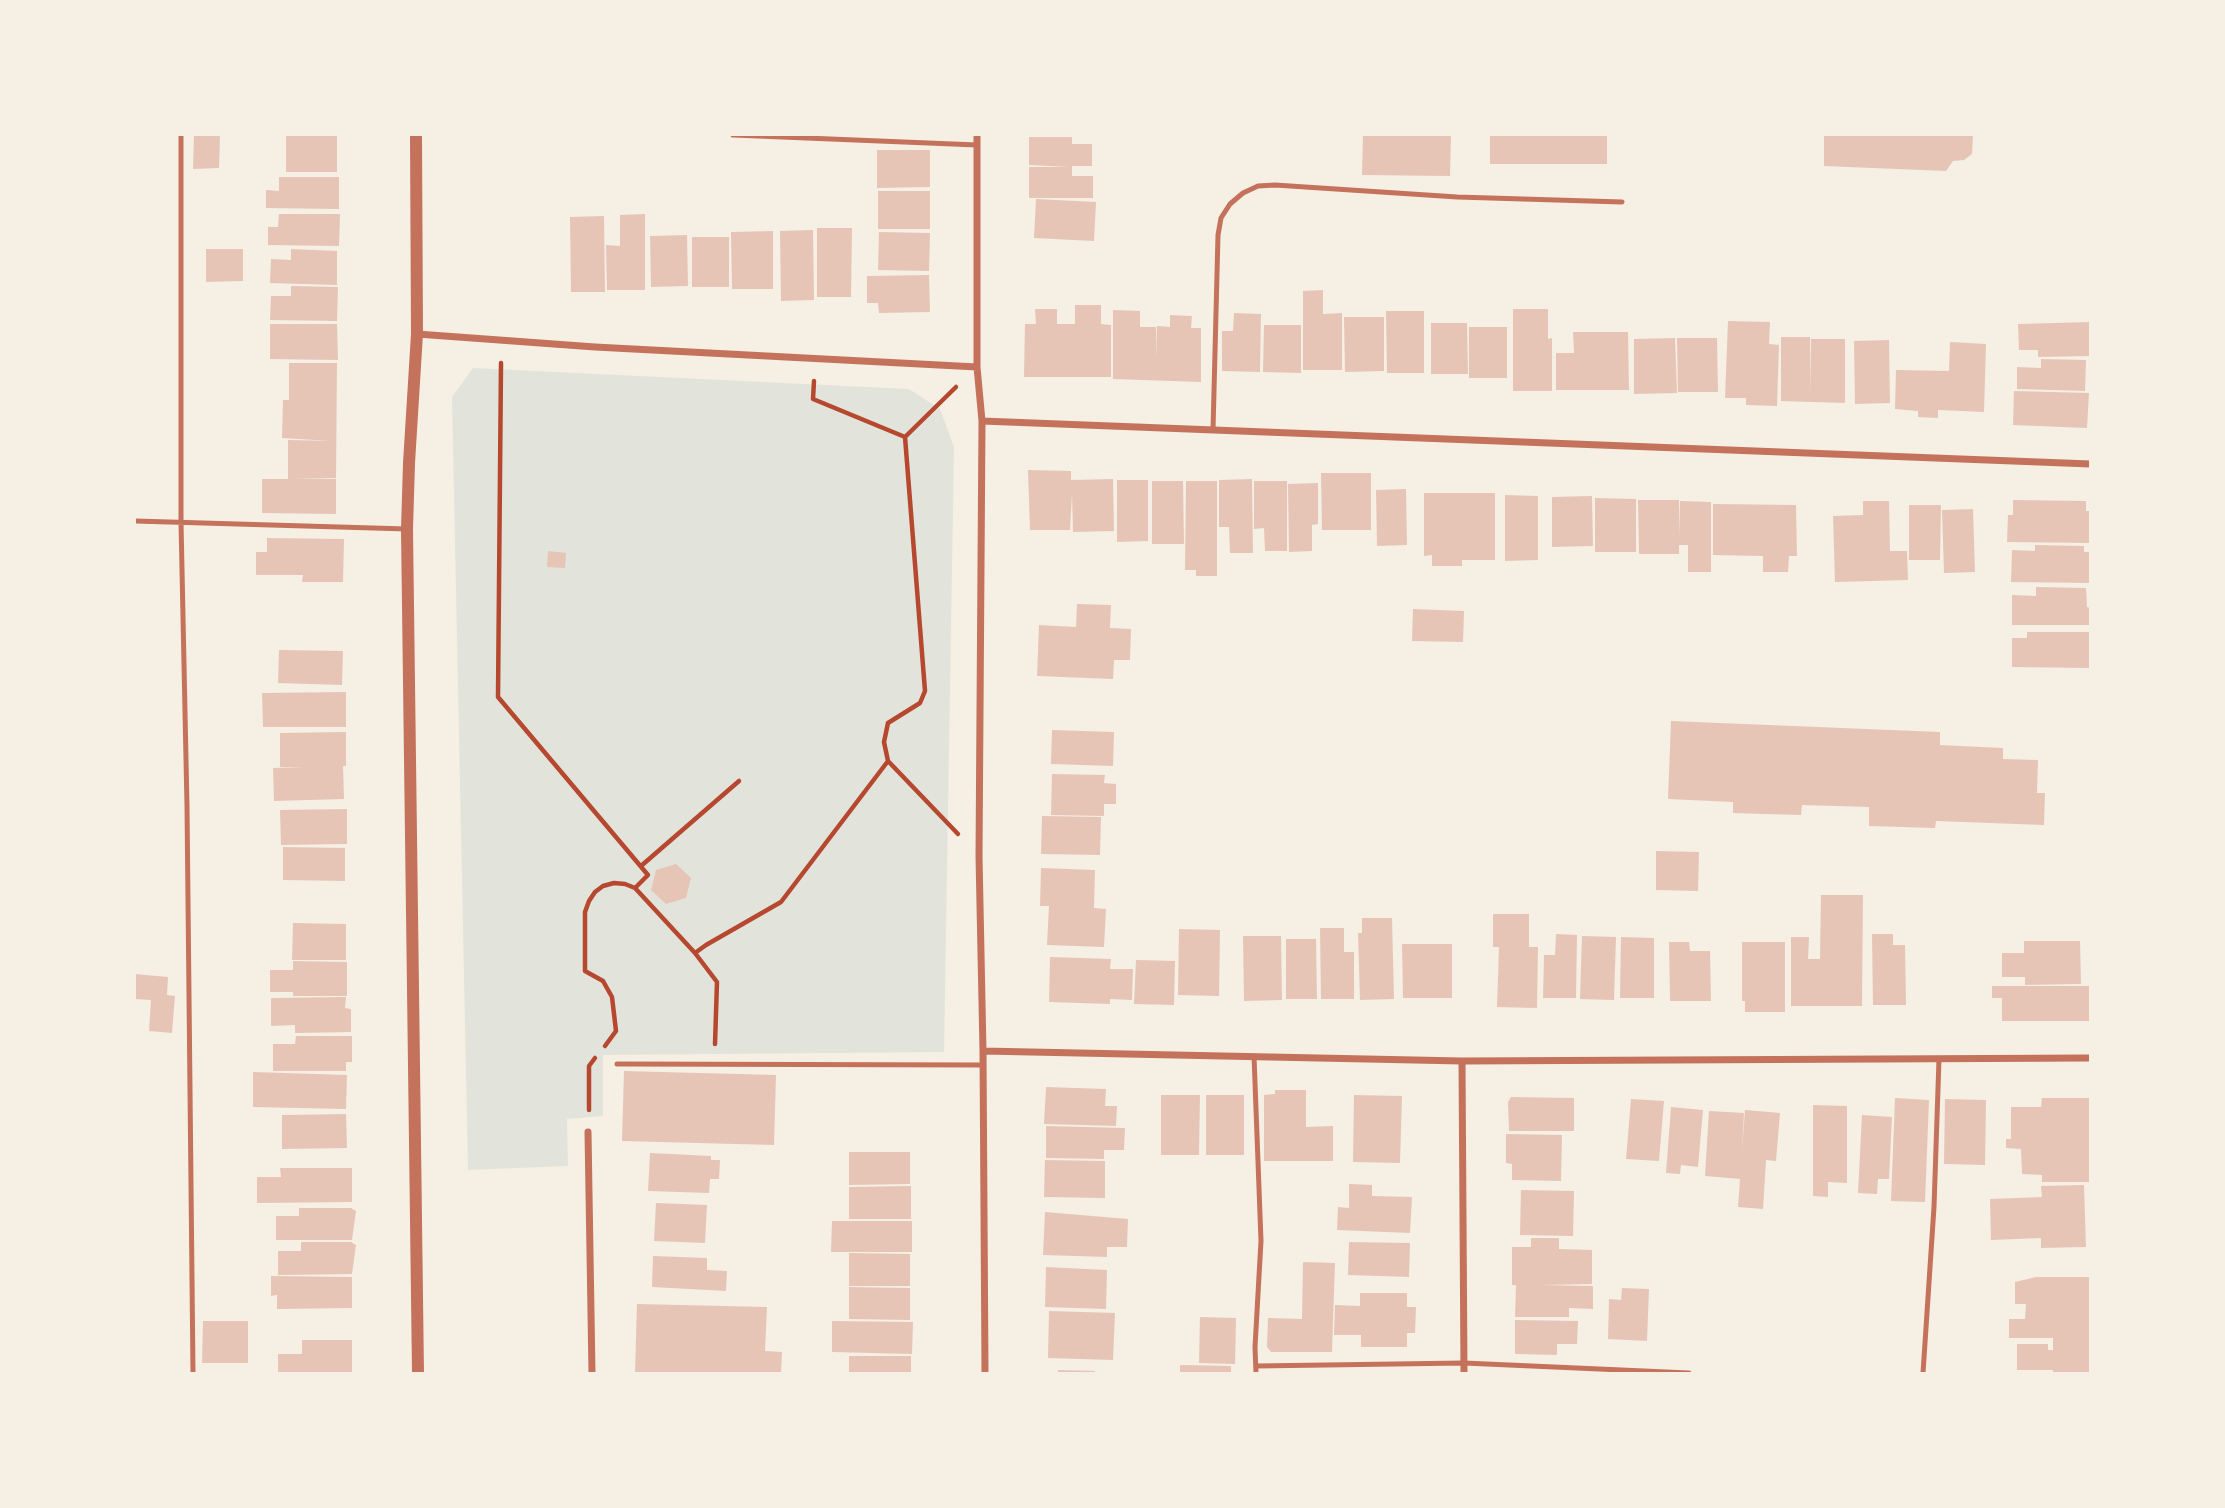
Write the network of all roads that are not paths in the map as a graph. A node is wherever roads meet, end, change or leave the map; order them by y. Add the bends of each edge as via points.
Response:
1 (181, 135) edge
2 (416, 135) edge
3 (733, 135) edge
4 (977, 135) edge
5 (977, 145) junction
6 (1622, 202) dead end
7 (416, 334) junction
8 (977, 367) junction
9 (982, 421) junction
10 (1213, 430) junction
11 (2090, 464) edge
12 (135, 521) edge
13 (181, 523) junction
14 (407, 529) junction
15 (983, 1051) junction
16 (1254, 1056) junction
17 (2090, 1058) edge
18 (1939, 1059) junction
19 (1462, 1061) junction
20 (617, 1064) dead end
21 (983, 1065) junction
22 (588, 1132) road end
23 (1464, 1363) junction
24 (1256, 1370) edge
25 (193, 1373) edge
26 (418, 1373) edge
27 (592, 1373) edge
28 (985, 1373) edge
29 (1464, 1373) edge
30 (1689, 1373) edge
31 (1923, 1373) edge

1 - 13 lane
2 - 7 street
3 - 5 lane
4 - 5 street
5 - 8 street
6 - 10 lane via 1275,185 1242,192 1221,218 1218,235
7 - 8 street
7 - 14 street
8 - 9 street
9 - 10 street
9 - 15 street via 979,856
10 - 11 street
12 - 13 lane
13 - 14 lane
13 - 25 lane
14 - 26 street
15 - 16 street
15 - 21 street
16 - 19 street
16 - 24 lane via 1261,1241
17 - 18 street
18 - 19 street
18 - 31 lane
19 - 23 street
20 - 21 lane
21 - 28 street
22 - 27 street
23 - 24 lane
23 - 29 street
23 - 30 lane

